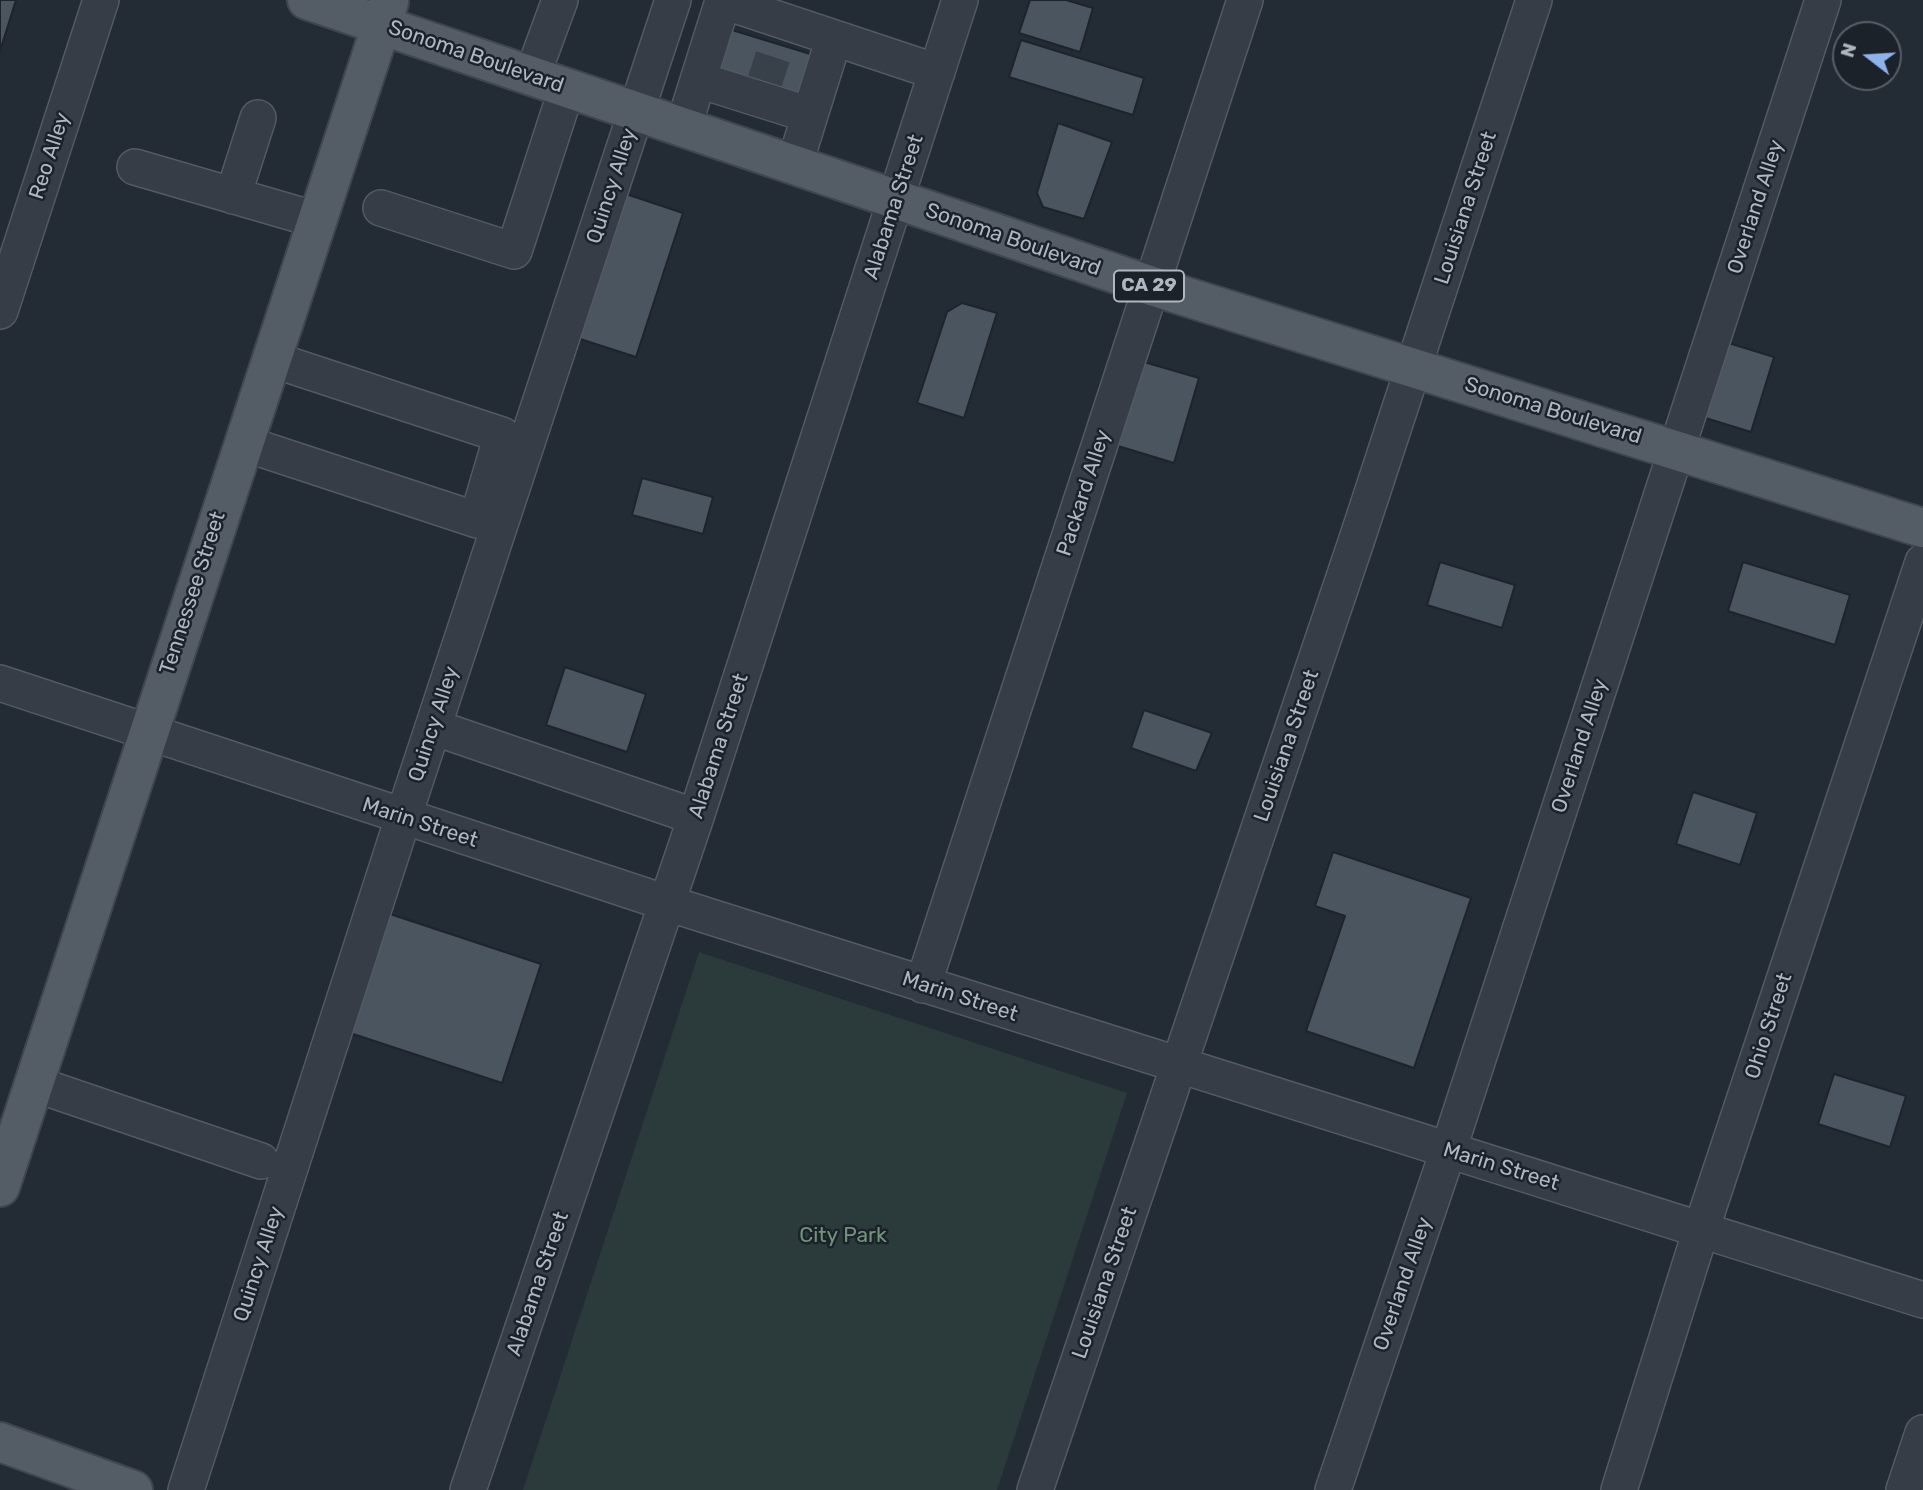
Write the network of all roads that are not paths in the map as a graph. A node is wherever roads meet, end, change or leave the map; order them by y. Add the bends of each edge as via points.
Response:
1 (101, 0) edge
2 (307, 0) edge
3 (560, 0) edge
4 (673, 0) edge
5 (960, 0) edge
6 (1245, 0) edge
7 (1534, 0) edge
8 (1823, 0) edge
9 (386, 13) edge
10 (834, 38) junction
11 (937, 72) junction
12 (699, 80) junction
13 (550, 83) junction
14 (636, 112) junction
15 (810, 115) junction
16 (258, 118) dead end
17 (683, 128) junction
18 (794, 166) junction
19 (135, 167) dead end
20 (233, 196) junction
21 (896, 200) junction
22 (381, 208) dead end
23 (317, 220) junction
24 (1152, 286) junction
25 (0, 311) edge
26 (271, 359) junction
27 (1413, 368) junction
28 (515, 437) junction
29 (243, 443) junction
30 (1676, 450) junction
31 (488, 523) junction
32 (1923, 528) edge
33 (1923, 562) edge
34 (0, 683) edge
35 (433, 727) junction
36 (147, 733) junction
37 (696, 817) junction
38 (402, 818) junction
39 (667, 903) junction
40 (923, 985) junction
41 (1179, 1066) junction
42 (35, 1084) junction
43 (1448, 1151) junction
44 (261, 1161) dead end
45 (0, 1187) edge
46 (1701, 1230) junction
47 (1923, 1300) edge
48 (1923, 1433) edge
49 (0, 1443) edge
50 (133, 1490) edge
51 (186, 1490) edge
52 (468, 1490) edge
53 (1035, 1490) edge
54 (1333, 1490) edge
55 (1619, 1490) edge
56 (1904, 1490) edge

1 - 25 street, Reo Alley
2 - 9 main road, Sonoma Boulevard / CA 29
3 - 13 street
4 - 14 street, Quincy Alley
5 - 11 street, Alabama Street
6 - 24 street, Packard Alley
7 - 27 street, Louisiana Street
8 - 30 street, Overland Alley
9 - 13 main road, Sonoma Boulevard / CA 29
9 - 23 main road, Tennessee Street
10 - 11 street
10 - 12 street via 780,34 723,1
10 - 15 street
11 - 21 street, Alabama Street
12 - 15 street via 760,94
12 - 17 street
13 - 14 main road, Sonoma Boulevard / CA 29
13 - 22 street via 514,251
14 - 17 main road, Sonoma Boulevard / CA 29
14 - 28 street, Quincy Alley
15 - 18 street
16 - 20 street
17 - 18 main road, Sonoma Boulevard / CA 29
18 - 21 main road, Sonoma Boulevard / CA 29
19 - 20 street
20 - 23 street
21 - 24 main road, Sonoma Boulevard / CA 29
21 - 37 street, Alabama Street
23 - 26 main road, Tennessee Street
24 - 27 main road, Sonoma Boulevard / CA 29
24 - 40 street, Packard Alley
26 - 28 street
26 - 29 main road, Tennessee Street
27 - 30 main road, Sonoma Boulevard / CA 29
27 - 41 street, Louisiana Street
28 - 31 street, Quincy Alley
29 - 31 street
29 - 36 main road, Tennessee Street
30 - 32 main road, Sonoma Boulevard / CA 29
30 - 43 street, Overland Alley
31 - 35 street, Quincy Alley
33 - 46 street, Ohio Street
34 - 36 street, Marin Street
35 - 37 street
35 - 38 street, Quincy Alley
36 - 38 street, Marin Street
36 - 42 main road, Tennessee Street
37 - 39 street, Alabama Street
38 - 39 street, Marin Street
38 - 51 street, Quincy Alley
39 - 40 street, Marin Street
39 - 52 street, Alabama Street
40 - 41 street, Marin Street
41 - 43 street, Marin Street
41 - 53 street, Louisiana Street
42 - 44 street
42 - 45 main road, Tennessee Street
43 - 46 street, Marin Street
43 - 54 street, Overland Alley
46 - 47 street, Marin Street
46 - 55 street, Ohio Street
48 - 56 street
49 - 50 main road

